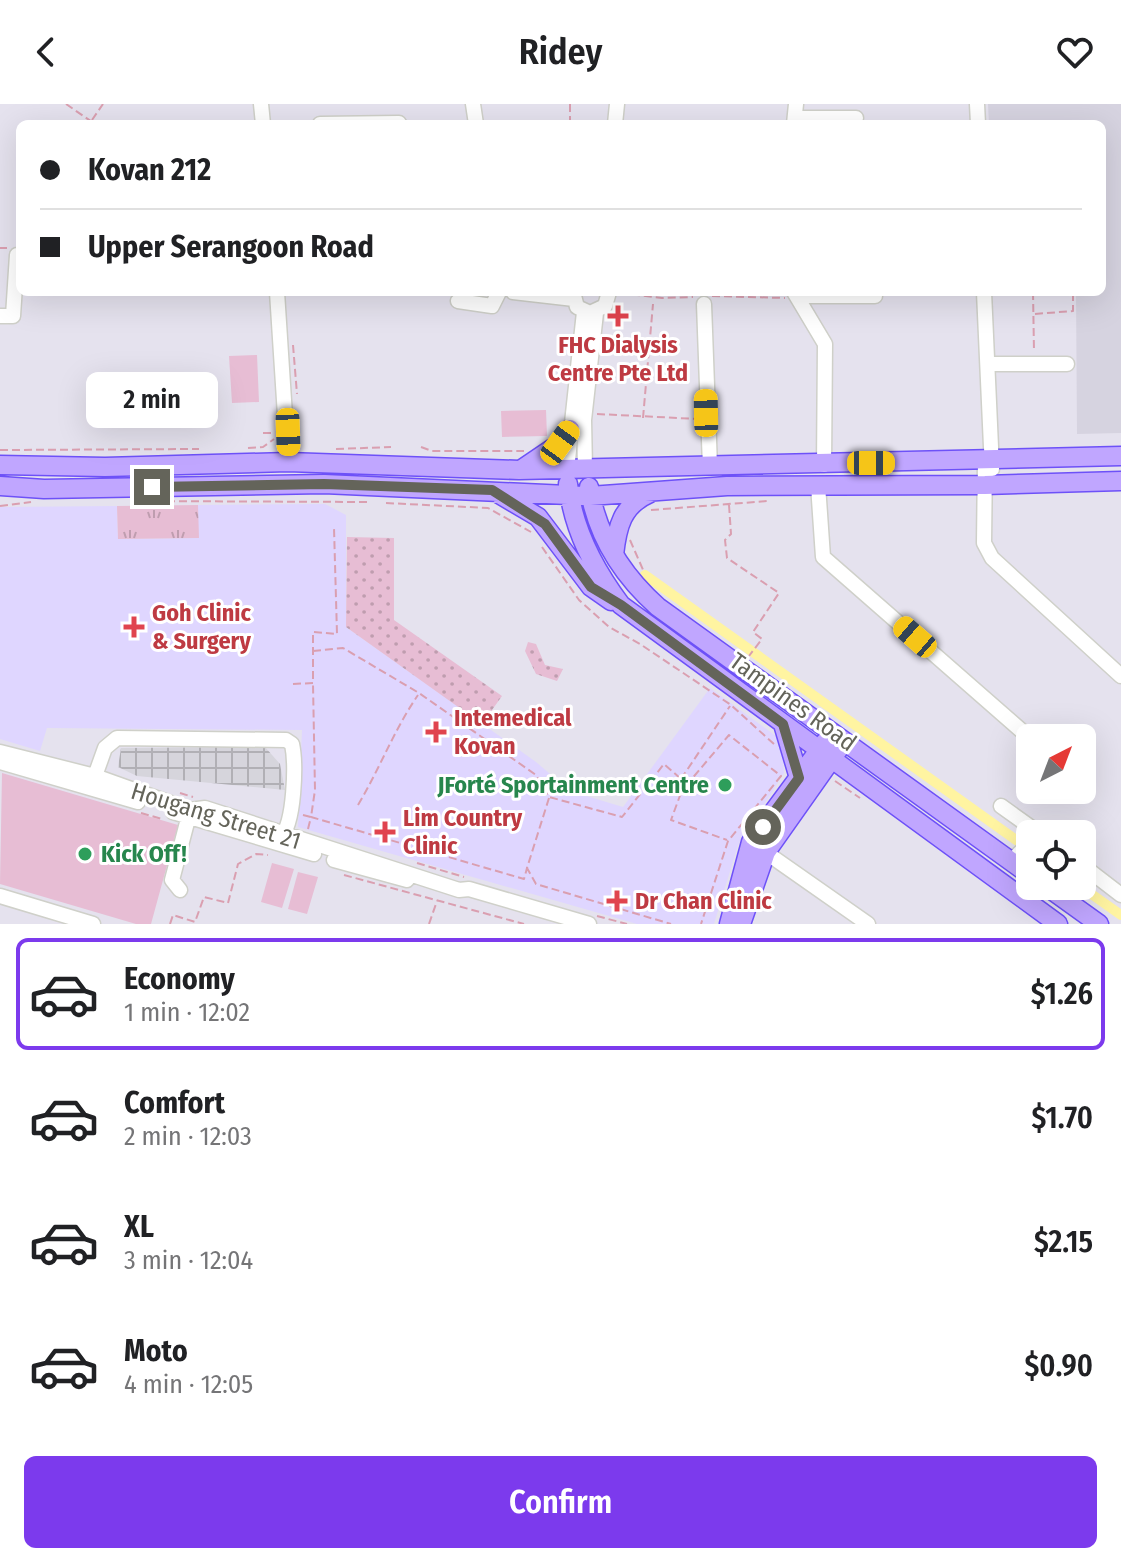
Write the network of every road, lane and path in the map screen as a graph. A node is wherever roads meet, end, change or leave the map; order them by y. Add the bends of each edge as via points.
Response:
1 (66, 104) edge
2 (795, 115) edge
3 (856, 118) dead end
4 (89, 120) edge
5 (16, 286) edge
6 (277, 296) edge
7 (574, 296) edge
8 (609, 296) edge
9 (796, 296) edge
10 (984, 296) edge
11 (1033, 296) edge
12 (1073, 296) edge
13 (486, 299) edge
14 (458, 301) dead end
15 (653, 304) dead end
16 (704, 304) dead end
17 (590, 312) junction
18 (1033, 314) junction
19 (0, 316) edge
20 (292, 335) dead end
21 (988, 364) junction
22 (1034, 364) junction
23 (1067, 364) dead end
24 (297, 405) dead end
25 (597, 414) dead end
26 (643, 418) junction
27 (706, 421) junction
28 (570, 429) junction
29 (263, 433) dead end
30 (391, 447) dead end
31 (421, 447) dead end
32 (535, 448) dead end
33 (328, 449) dead end
34 (0, 450) edge
35 (209, 450) dead end
36 (249, 452) dead end
37 (1121, 456) edge
38 (1035, 460) junction
39 (989, 461) junction
40 (288, 462) junction
41 (0, 465) edge
42 (824, 465) junction
43 (706, 467) junction
44 (576, 469) junction
45 (519, 470) junction
46 (1121, 481) edge
47 (824, 485) junction
48 (989, 485) junction
49 (0, 486) edge
50 (492, 490) junction
51 (655, 491) junction
52 (569, 495) junction
53 (590, 496) junction
54 (779, 500) dead end
55 (386, 503) dead end
56 (729, 504) junction
57 (645, 511) dead end
58 (334, 528) dead end
59 (629, 533) dead end
60 (534, 535) dead end
61 (541, 545) dead end
62 (614, 555) junction
63 (639, 576) dead end
64 (621, 605) junction
65 (313, 651) junction
66 (749, 659) dead end
67 (1121, 676) edge
68 (313, 683) junction
69 (293, 684) dead end
70 (419, 693) junction
71 (731, 705) junction
72 (783, 724) junction
73 (1016, 726) edge
74 (838, 737) junction
75 (782, 751) dead end
76 (0, 752) edge
77 (826, 754) junction
78 (0, 762) edge
79 (95, 776) junction
80 (799, 778) junction
81 (683, 781) junction
82 (110, 796) junction
83 (549, 797) junction
84 (358, 805) dead end
85 (1001, 806) dead end
86 (189, 814) junction
87 (311, 817) junction
88 (288, 823) junction
89 (1016, 826) edge
90 (1016, 836) edge
91 (728, 841) junction
92 (270, 846) junction
93 (758, 847) junction
94 (406, 860) dead end
95 (527, 868) junction
96 (1096, 876) edge
97 (471, 879) dead end
98 (431, 882) junction
99 (180, 890) dead end
100 (459, 890) junction
101 (1121, 895) edge
102 (0, 896) edge
103 (437, 900) dead end
104 (1066, 900) edge
105 (588, 919) edge
106 (93, 924) edge
107 (170, 924) edge
108 (429, 924) edge
109 (557, 924) edge
110 (627, 924) edge
111 (671, 924) edge
112 (701, 924) edge
113 (729, 924) edge
114 (741, 924) edge
115 (868, 924) edge
116 (1058, 924) edge
117 (1099, 924) edge

1 - 4 path
2 - 3 street
5 - 19 street via 13,316
6 - 40 street
7 - 17 street
8 - 17 street via 605,306
9 - 42 street via 825,344
10 - 21 street
11 - 18 path
12 - 18 path via 1073,311
13 - 14 street
15 - 26 path
16 - 27 street
17 - 28 street
17 - 44 street
18 - 22 path
20 - 24 path
21 - 22 street
21 - 39 street
22 - 23 street
25 - 26 path
26 - 27 path
27 - 43 street
28 - 44 street
28 - 45 main road via 556,446
29 - 36 path via 275,433 272,442 248,447
30 - 33 path
31 - 32 path
34 - 35 path
37 - 38 main road
38 - 39 main road
38 - 46 main road via 1047,473
39 - 42 main road
39 - 48 street
40 - 41 main road
40 - 45 main road
42 - 43 main road
43 - 44 main road
44 - 45 main road
44 - 52 main road, Tampines Road
44 - 53 main road, Tampines Road
46 - 48 main road
47 - 48 main road
47 - 51 main road
47 - 73 street via 829,561
48 - 67 street via 984,543 990,553
49 - 50 main road via 324,484
50 - 52 main road
50 - 64 main road via 538,517 591,587
51 - 53 main road
51 - 62 main road via 636,499 621,518
52 - 53 main road
52 - 64 main road, Tampines Road via 596,571
53 - 62 main road, Tampines Road
54 - 56 path
55 - 60 path via 488,508
56 - 57 path
56 - 66 path via 727,558 779,593 753,632 762,639
58 - 65 path via 337,634 313,632
59 - 63 path via 632,550 646,571
61 - 71 path via 579,600 609,627
62 - 74 main road, Tampines Road via 630,582 658,607
64 - 72 main road, Tampines Road
65 - 68 path
65 - 70 path via 343,648
68 - 69 path
68 - 87 path
70 - 83 path via 536,775
70 - 84 path
71 - 75 path
71 - 81 path
72 - 77 main road, Tampines Road
72 - 80 main road
74 - 77 main road
74 - 90 main road, Tampines Road
76 - 79 street, Hougang Street 21
77 - 80 main road
77 - 93 main road
77 - 116 main road, Tampines Road
78 - 82 street, Hougang Street 21
79 - 82 street
79 - 86 street, Hougang Street 21
79 - 88 street via 105,748 117,738 286,740 294,755
80 - 93 main road
81 - 83 path via 664,764 622,817
81 - 91 path via 671,820
81 - 91 path via 690,781 729,735 781,776
82 - 86 street, Hougang Street 21
83 - 95 path
85 - 89 street
86 - 88 street, Hougang Street 21 via 205,808
86 - 92 street, Hougang Street 21
86 - 99 street via 172,880
87 - 88 path
87 - 88 path via 307,831
87 - 95 path via 524,879
88 - 92 street
88 - 98 street, Hougang Street 21 via 311,844 417,873
91 - 112 path
92 - 98 street, Hougang Street 21
92 - 107 path via 267,857 256,854 238,864 228,903 204,897 195,922 173,915
93 - 113 main road
93 - 114 main road
93 - 115 street
94 - 97 path
95 - 111 path via 536,884
96 - 101 street
98 - 100 street, Hougang Street 21
100 - 105 street, Hougang Street 21
100 - 109 street, Hougang Street 21 via 466,897
102 - 106 street
103 - 108 path
104 - 117 main road
105 - 110 path

